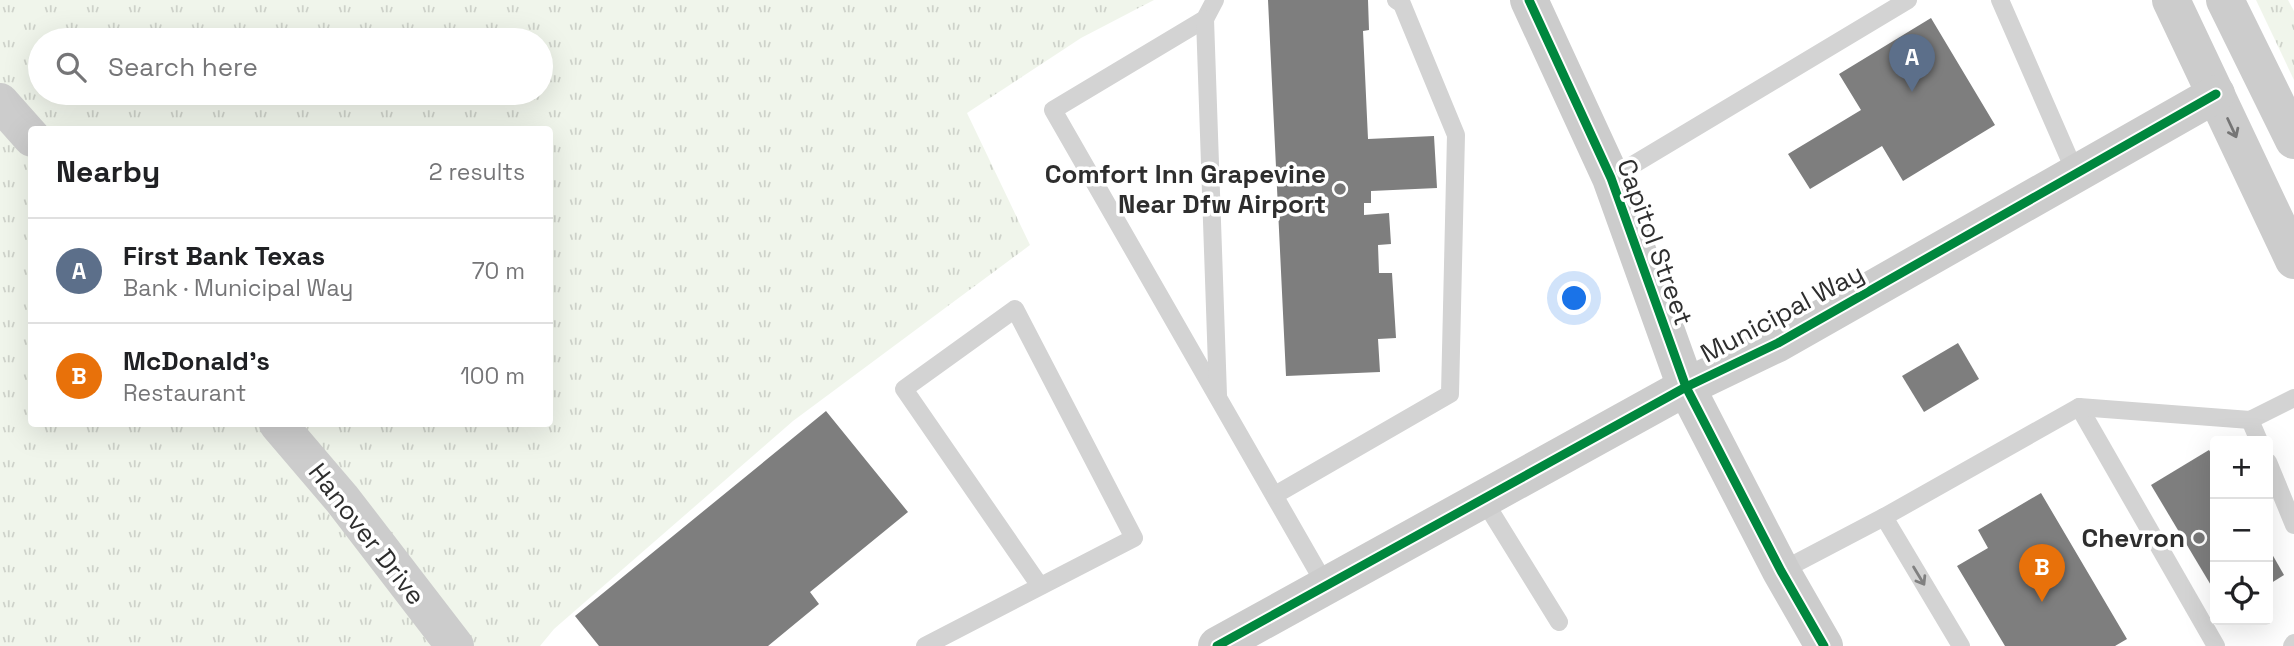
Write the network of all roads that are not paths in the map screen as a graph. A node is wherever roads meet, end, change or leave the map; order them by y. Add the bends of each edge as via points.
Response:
1 (1215, 0) edge
2 (1529, 0) edge
3 (1908, 0) edge
4 (2000, 0) edge
5 (2171, 0) edge
6 (2225, 0) edge
7 (1403, 2) edge
8 (1205, 19) junction
9 (2216, 94) junction
10 (0, 102) edge
11 (28, 134) edge
12 (2294, 139) edge
13 (2076, 174) junction
14 (1611, 178) junction
15 (2294, 260) edge
16 (1686, 387) junction
17 (2294, 398) edge
18 (1218, 399) junction
19 (2079, 407) junction
20 (2250, 419) junction
21 (281, 427) edge
22 (2257, 436) edge
23 (2273, 474) edge
24 (1275, 495) junction
25 (1483, 499) junction
26 (1884, 517) junction
27 (2294, 525) edge
28 (1781, 571) junction
29 (1040, 586) junction
30 (1326, 586) junction
31 (1559, 622) dead end
32 (455, 646) edge
33 (925, 646) edge
34 (1217, 646) edge
35 (1824, 646) edge
36 (1961, 646) edge
37 (2216, 646) edge

1 - 8 lane
2 - 14 street, Capitol Street
3 - 14 lane
4 - 13 lane
5 - 9 street
6 - 12 street
7 - 24 lane via 1456,135 1450,394
8 - 18 lane
8 - 18 lane via 1053,110
9 - 13 street, Municipal Way
9 -> 15 street
10 - 11 street
13 - 16 street, Municipal Way via 1778,343
14 - 16 street, Capitol Street
16 - 25 street, Municipal Way
16 - 28 street, Capitol Street
17 - 20 lane
18 - 24 lane
19 - 20 lane
19 - 26 lane
19 - 37 lane
20 - 22 lane
21 - 32 street, Hanover Drive
23 - 27 lane
24 - 30 lane
25 - 30 street, Municipal Way
25 - 31 lane
26 - 28 lane
26 -> 36 lane
28 - 35 street, Capitol Street
29 - 29 lane via 1134,538 1015,309 904,389
29 - 33 lane
30 - 34 street, Municipal Way

